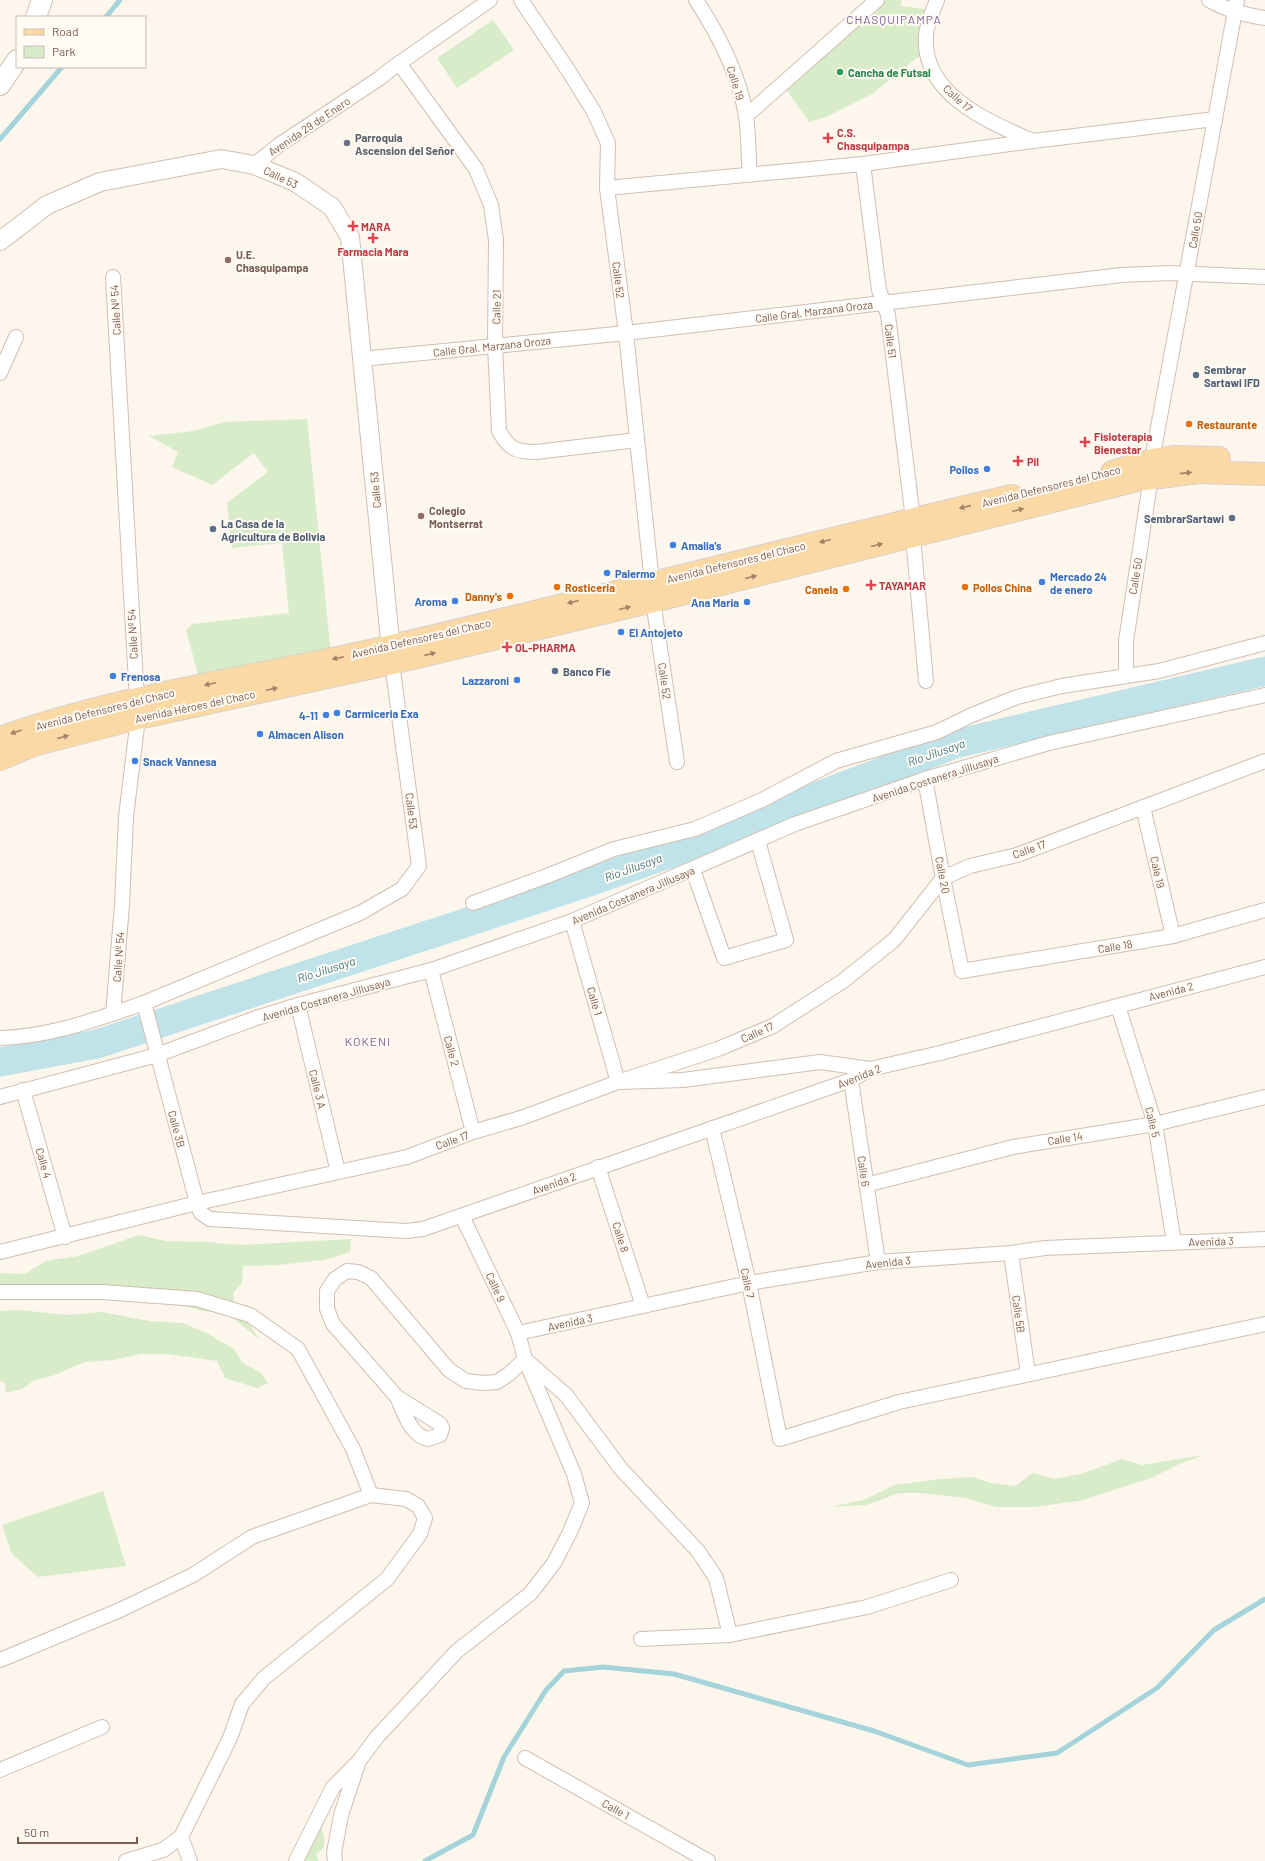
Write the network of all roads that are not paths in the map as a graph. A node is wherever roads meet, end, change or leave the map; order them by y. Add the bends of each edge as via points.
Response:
1 (42, 0) edge
2 (490, 0) edge
3 (521, 0) edge
4 (877, 0) edge
5 (937, 0) edge
6 (1209, 0) edge
7 (698, 1) edge
8 (1236, 6) edge
9 (36, 16) edge
10 (1265, 18) edge
11 (16, 61) edge
12 (399, 64) junction
13 (0, 85) edge
14 (746, 116) junction
15 (1215, 120) junction
16 (1033, 141) junction
17 (254, 164) junction
18 (863, 164) junction
19 (750, 174) junction
20 (607, 188) junction
21 (0, 241) edge
22 (1187, 274) junction
23 (113, 277) dead end
24 (1265, 277) edge
25 (883, 303) junction
26 (626, 333) junction
27 (16, 337) dead end
28 (495, 346) junction
29 (362, 359) junction
30 (0, 373) edge
31 (636, 440) junction
32 (1265, 459) edge
33 (1152, 468) junction
34 (1265, 474) edge
35 (913, 528) junction
36 (652, 592) junction
37 (1265, 643) edge
38 (391, 655) junction
39 (1126, 676) junction
40 (926, 681) dead end
41 (1265, 695) edge
42 (137, 708) junction
43 (0, 738) edge
44 (0, 759) edge
45 (1265, 761) edge
46 (677, 762) dead end
47 (925, 779) junction
48 (1143, 807) junction
49 (758, 841) junction
50 (693, 870) junction
51 (943, 878) junction
52 (473, 903) dead end
53 (1265, 910) edge
54 (572, 921) junction
55 (1173, 936) junction
56 (1265, 967) edge
57 (431, 970) junction
58 (962, 971) joint
59 (144, 1003) junction
60 (298, 1005) junction
61 (1118, 1006) junction
62 (113, 1014) junction
63 (0, 1038) edge
64 (157, 1055) junction
65 (870, 1069) junction
66 (851, 1080) junction
67 (618, 1082) junction
68 (23, 1090) junction
69 (0, 1097) edge
70 (1265, 1097) edge
71 (1155, 1124) junction
72 (712, 1128) junction
73 (474, 1132) junction
74 (598, 1167) junction
75 (338, 1172) junction
76 (866, 1185) junction
77 (196, 1203) junction
78 (462, 1216) junction
79 (65, 1237) junction
80 (1265, 1239) edge
81 (1174, 1242) junction
82 (0, 1252) edge
83 (1011, 1253) junction
84 (878, 1262) junction
85 (749, 1283) junction
86 (0, 1292) edge
87 (643, 1306) junction
88 (1265, 1324) edge
89 (518, 1333) junction
90 (525, 1359) junction
91 (1028, 1374) junction
92 (397, 1397) dead end
93 (371, 1496) junction
94 (951, 1580) dead end
95 (730, 1635) junction
96 (641, 1639) dead end
97 (0, 1660) edge
98 (102, 1727) dead end
99 (525, 1758) dead end
100 (358, 1761) junction
101 (0, 1770) edge
102 (181, 1837) junction
103 (126, 1861) edge
104 (190, 1861) edge
105 (296, 1861) edge
106 (335, 1861) edge
107 (708, 1861) edge

1 - 9 main road
2 - 12 street, Avenida 29 de Enero
3 - 20 street, Calle 52 via 594,112 608,143
4 - 14 street
5 - 16 street, Calle 17 via 926,34 932,70 947,90 970,110 992,124
6 - 8 street via 1221,7
7 - 14 street, Calle 19 via 722,44 737,80
8 - 10 street
8 - 15 street, Calle 50
11 - 13 main road
12 - 17 street, Avenida 29 de Enero
12 - 28 street, Calle 21 via 476,169 491,205 496,240
14 - 19 street, Calle 19
15 - 16 street
15 - 22 street, Calle 50
16 - 18 street
17 - 21 street via 221,159 100,182 47,205
17 - 29 street, Calle 53 via 295,182 332,207 350,237
18 - 19 street
18 - 25 street, Calle 51 via 879,290
19 - 20 street
20 - 26 street, Calle 52
22 - 24 street, Calle Gral. Marzana Oroza
22 - 25 street, Calle Gral. Marzana Oroza via 1170,272 1122,275
22 - 33 street, Calle 50
23 - 42 street, Calle Nº 54
25 - 26 street, Calle Gral. Marzana Oroza
25 - 35 street, Calle 51 via 888,315
26 - 28 street, Calle Gral. Marzana Oroza
26 - 31 street, Calle 52
27 - 30 street
28 - 29 street, Calle Gral. Marzana Oroza
28 - 31 street, Calle 21 via 499,430 505,442 513,448 523,452 536,452
29 - 38 street, Calle 53
31 - 36 street, Calle 52
32 - 33 main road, Avenida Defensores del Chaco via 1176,457
33 -> 34 main road, Avenida Defensores del Chaco
33 - 35 main road, Avenida Defensores del Chaco
33 - 39 street, Calle 50 via 1128,627
35 - 36 main road, Avenida Defensores del Chaco
35 - 40 street, Calle 51
36 - 38 main road, Avenida Defensores del Chaco
36 - 46 street, Calle 52
37 - 39 street via 1159,671
38 - 42 main road, Avenida Defensores del Chaco
38 - 59 street, Calle 53 via 419,866 402,889 360,913
39 - 52 street via 1062,686 1017,697 937,732 836,761 762,800 695,829 614,849
41 - 47 street, Avenida Costanera Jillusaya via 1049,743
42 -> 43 main road, Avenida Defensores del Chaco via 33,726
44 -> 42 main road, Avenida Héroes del Chaco
42 - 62 street, Calle Nº 54 via 126,817
45 - 48 street, Calle 17
47 - 49 street, Avenida Costanera Jillusaya via 795,824
47 - 51 street, Calle 20
48 - 51 street, Calle 17 via 1017,855 970,866
48 - 55 street, Cale 19
49 - 50 street, Avenida Costanera Jillusaya
49 - 50 street via 786,940 724,958
50 - 54 street, Avenida Costanera Jillusaya
51 - 58 street, Calle 20
51 - 67 street, Calle 17 via 894,940 843,981 773,1026 718,1049
53 - 55 street, Calle 18
54 - 57 street, Avenida Costanera Jillusaya
54 - 67 street, Calle 1
55 - 58 street, Calle 18
56 - 61 street, Avenida 2
57 - 60 street, Avenida Costanera Jillusaya
57 - 73 street, Calle 2
59 - 62 street
59 - 64 street, Calle 3B
60 - 64 street, Avenida Costanera Jillusaya
60 - 75 street, Calle 3 A
61 - 65 street, Avenida 2
61 - 71 street, Calle 5
62 - 63 street via 60,1030 21,1038
64 - 68 street, Avenida Costanera Jillusaya
64 - 77 street, Calle 3B
65 - 66 street, Avenida 2
65 - 67 street via 820,1062 683,1080
66 - 72 street, Avenida 2
66 - 76 street, Calle 6
67 - 73 street, Calle 17 via 521,1118
68 - 69 street, Avenida Costanera Jillusaya
68 - 79 street, Calle 4
70 - 71 street, Calle 14
71 - 76 street, Calle 14 via 1013,1147
71 - 81 street, Calle 5
72 - 74 street, Avenida 2
72 - 85 street, Calle 7
73 - 75 street, Calle 17 via 407,1157
74 - 78 street, Avenida 2
74 - 87 street, Calle 8
75 - 77 street, Calle 17
76 - 84 street, Calle 6
77 - 78 street, Avenida 2 via 201,1213 210,1219 221,1221 406,1231 423,1229
77 - 79 street, Calle 17
78 - 89 street, Calle 9
79 - 82 street, Calle 17
80 - 81 street, Avenida 3
81 - 83 street, Avenida 3 via 1045,1248
83 - 84 street, Avenida 3
83 - 91 street, Calle 5B
84 - 85 street, Avenida 3
85 - 87 street, Avenida 3
85 - 91 street, Calle 7 via 780,1439 899,1402
86 - 93 street via 102,1292 197,1299 250,1315 298,1349 353,1449
87 - 89 street, Avenida 3
88 - 91 street
89 - 90 street, Calle 9
90 - 92 street via 497,1382 466,1381 449,1370 371,1278 358,1272 347,1271 335,1279 327,1291 327,1309 333,1324
90 - 95 street via 566,1394 621,1468 698,1551 716,1578
90 - 100 street, Calle 9 via 574,1474 582,1503 570,1532 554,1563 530,1594 457,1651
93 - 97 street via 252,1537 187,1578 120,1610
93 - 102 street via 406,1499 418,1506 425,1518 420,1534 388,1579 264,1678 242,1704 230,1738
94 - 95 street via 867,1607
95 - 96 street
98 - 101 street
99 - 107 street, Calle 1
100 - 105 street, Calle 9 via 333,1787
100 - 106 street via 341,1815 334,1853
102 - 103 street via 163,1850
102 - 104 street

